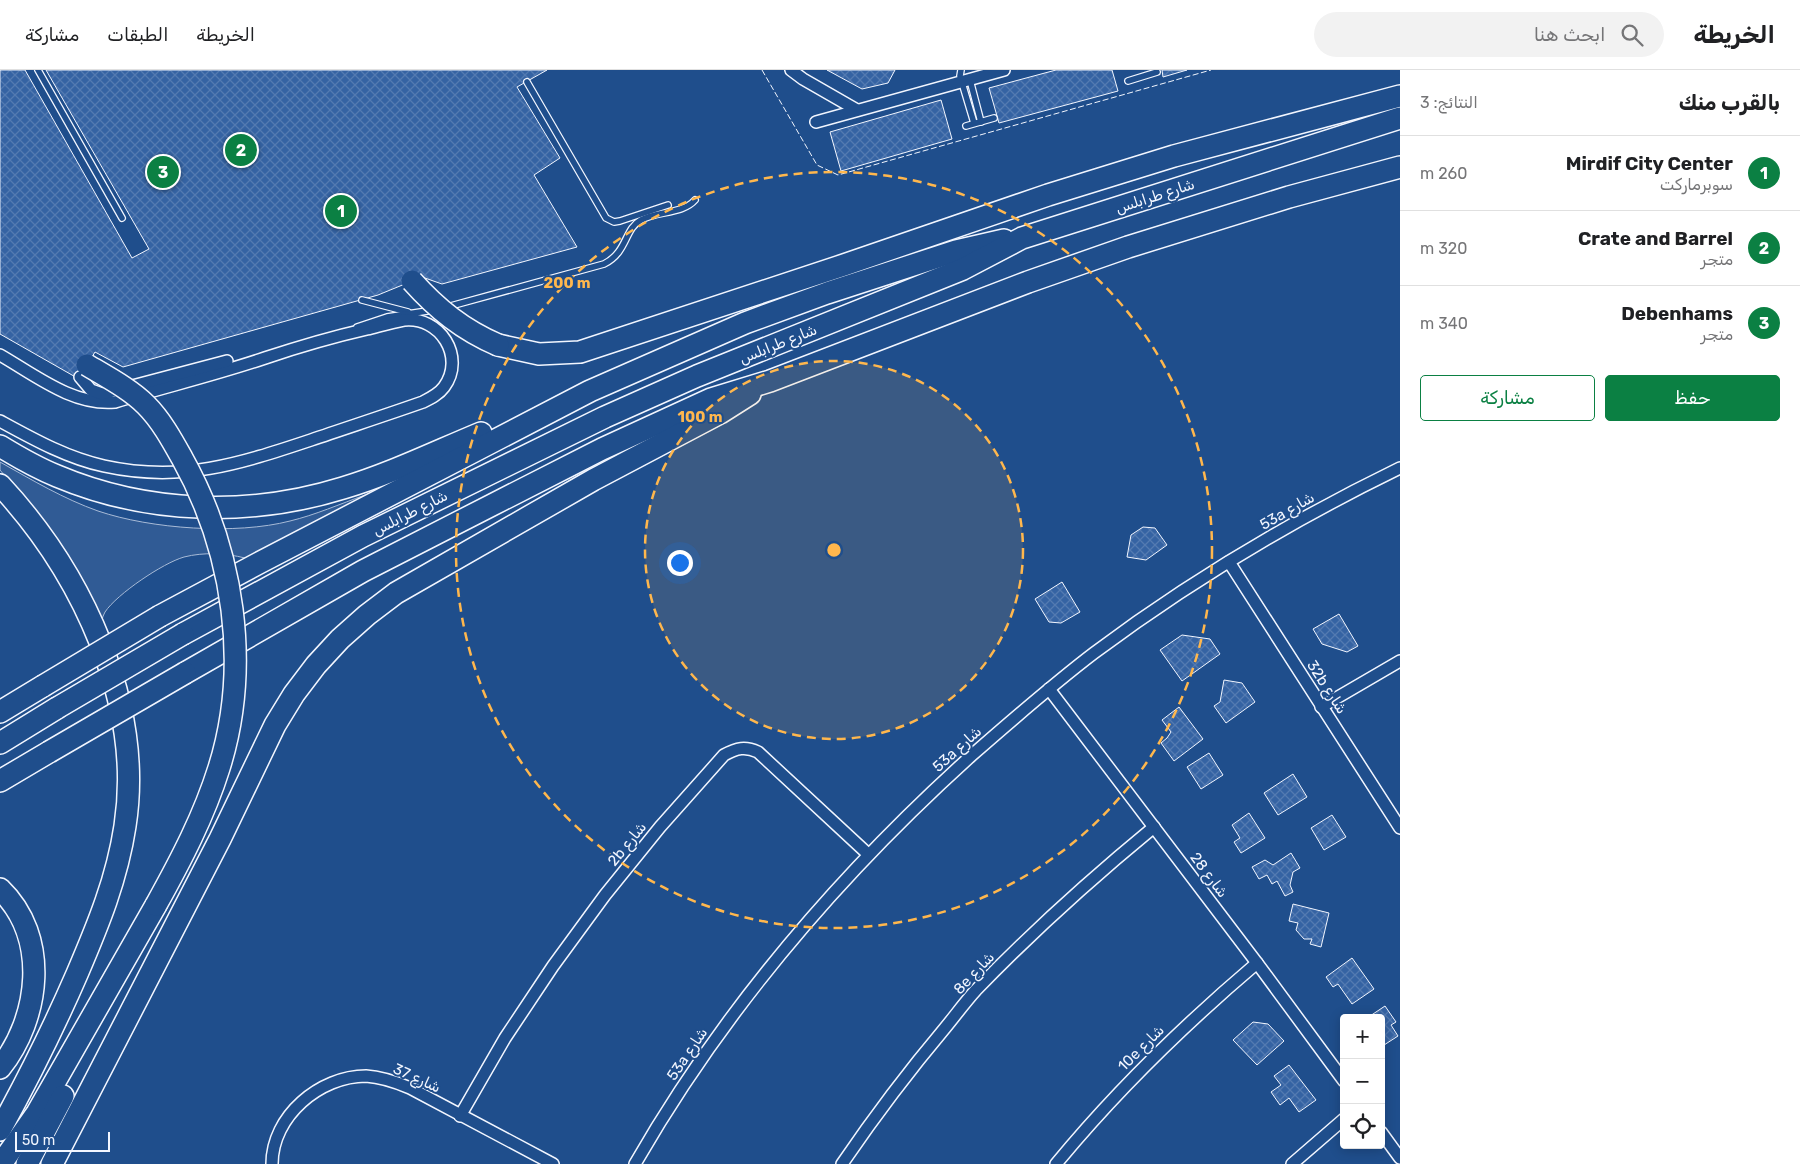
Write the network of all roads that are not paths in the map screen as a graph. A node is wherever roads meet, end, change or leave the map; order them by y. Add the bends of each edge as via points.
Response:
1 (38, 70) edge
2 (791, 70) edge
3 (961, 70) edge
4 (1004, 70) edge
5 (1134, 70) edge
6 (1158, 72) dead end
7 (1143, 73) edge
8 (1136, 78) junction
9 (1128, 80) dead end
10 (966, 81) junction
11 (527, 82) dead end
12 (1400, 96) edge
13 (857, 110) junction
14 (994, 118) dead end
15 (1400, 118) edge
16 (816, 122) dead end
17 (978, 122) junction
18 (966, 126) dead end
19 (1400, 167) edge
20 (695, 200) dead end
21 (668, 205) dead end
22 (122, 218) dead end
23 (1022, 238) junction
24 (412, 281) dead end
25 (362, 300) dead end
26 (411, 313) junction
27 (340, 335) junction
28 (285, 350) junction
29 (0, 355) edge
30 (85, 368) joint
31 (770, 381) junction
32 (590, 391) junction
33 (0, 421) edge
34 (0, 446) edge
35 (1400, 468) edge
36 (0, 485) edge
37 (1229, 562) junction
38 (1400, 661) edge
39 (1049, 688) junction
40 (1321, 707) junction
41 (0, 712) edge
42 (0, 744) edge
43 (0, 781) edge
44 (1154, 826) junction
45 (1400, 828) edge
46 (868, 854) junction
47 (0, 889) edge
48 (153, 911) junction
49 (1257, 963) junction
50 (0, 1068) edge
51 (1340, 1076) edge
52 (460, 1116) junction
53 (1340, 1122) edge
54 (0, 1130) edge
55 (1385, 1137) edge
56 (1400, 1158) edge
57 (1, 1164) edge
58 (27, 1164) edge
59 (52, 1164) edge
60 (272, 1164) edge
61 (553, 1164) edge
62 (635, 1164) edge
63 (842, 1164) edge
64 (1056, 1164) edge
65 (1292, 1164) edge

1 - 22 lane
2 - 13 street
3 - 10 lane
4 - 10 street
5 - 8 lane
6 - 7 lane
7 - 8 lane
8 - 9 lane
10 - 13 street
10 - 17 lane
11 - 21 lane via 606,218 620,221
12 - 24 highway, bridge via 1174,156 1048,195 580,352 539,354 498,345 450,319
13 - 16 street
14 - 17 lane
15 - 23 highway, شارع طرابلس
17 - 18 lane
19 - 31 highway, شارع طرابلس via 1288,197 1128,247
20 - 26 lane via 687,206 640,220 620,252 604,264 442,308
23 - 32 highway via 956,251 827,292 745,323
23 - 42 highway, شارع طرابلس, bridge via 964,269 698,376 606,417 363,536 183,634
25 - 26 lane
26 - 27 lane via 374,320
27 - 28 street
27 - 33 street via 404,320 420,321 437,329 448,342 453,357 451,374 443,388 423,402 243,462 182,473 129,471 102,466 59,451
28 - 29 street via 105,403 69,395
28 - 30 street via 256,354 102,394 91,390
30 - 48 highway, bridge via 146,404 194,478 218,540 234,620 236,666 220,766 203,814
31 - 43 highway, شارع طرابلس, bridge via 711,399 602,448 363,571
31 - 59 highway via 720,413 593,480 396,593 340,639 316,665 275,725
32 - 34 highway via 361,482 309,498 263,505 206,508 136,501 56,476
32 - 41 highway, bridge via 160,616
35 - 37 street, 53a شارع via 1314,512
36 - 54 highway via 55,555 96,631 112,678 123,727 128,806 117,868 103,913 61,1010
37 - 39 street, 53a شارع via 1137,622
37 - 40 street, 32b شارع
38 - 40 street
39 - 44 street, شارع 28
39 - 46 street, 53a شارع via 956,769
40 - 45 street, 32b شارع
44 - 49 street, شارع 28
44 - 63 street, 8e شارع via 1053,914 975,992 927,1049
46 - 52 street, 2b شارع via 758,752 737,748 724,755 605,895 505,1038
46 - 62 street, 53a شارع via 756,983 701,1058
47 - 50 highway via 12,902 24,924 34,963 27,1019 16,1046
48 - 57 highway via 37,1113
48 - 58 highway via 118,991
49 - 51 street, شارع 28
49 - 64 street, 10e شارع via 1145,1064
52 - 60 street, شارع 37 via 389,1080 366,1076 343,1079 322,1087 303,1100 277,1138
52 - 61 street, شارع 37
53 - 65 street
55 - 56 street

